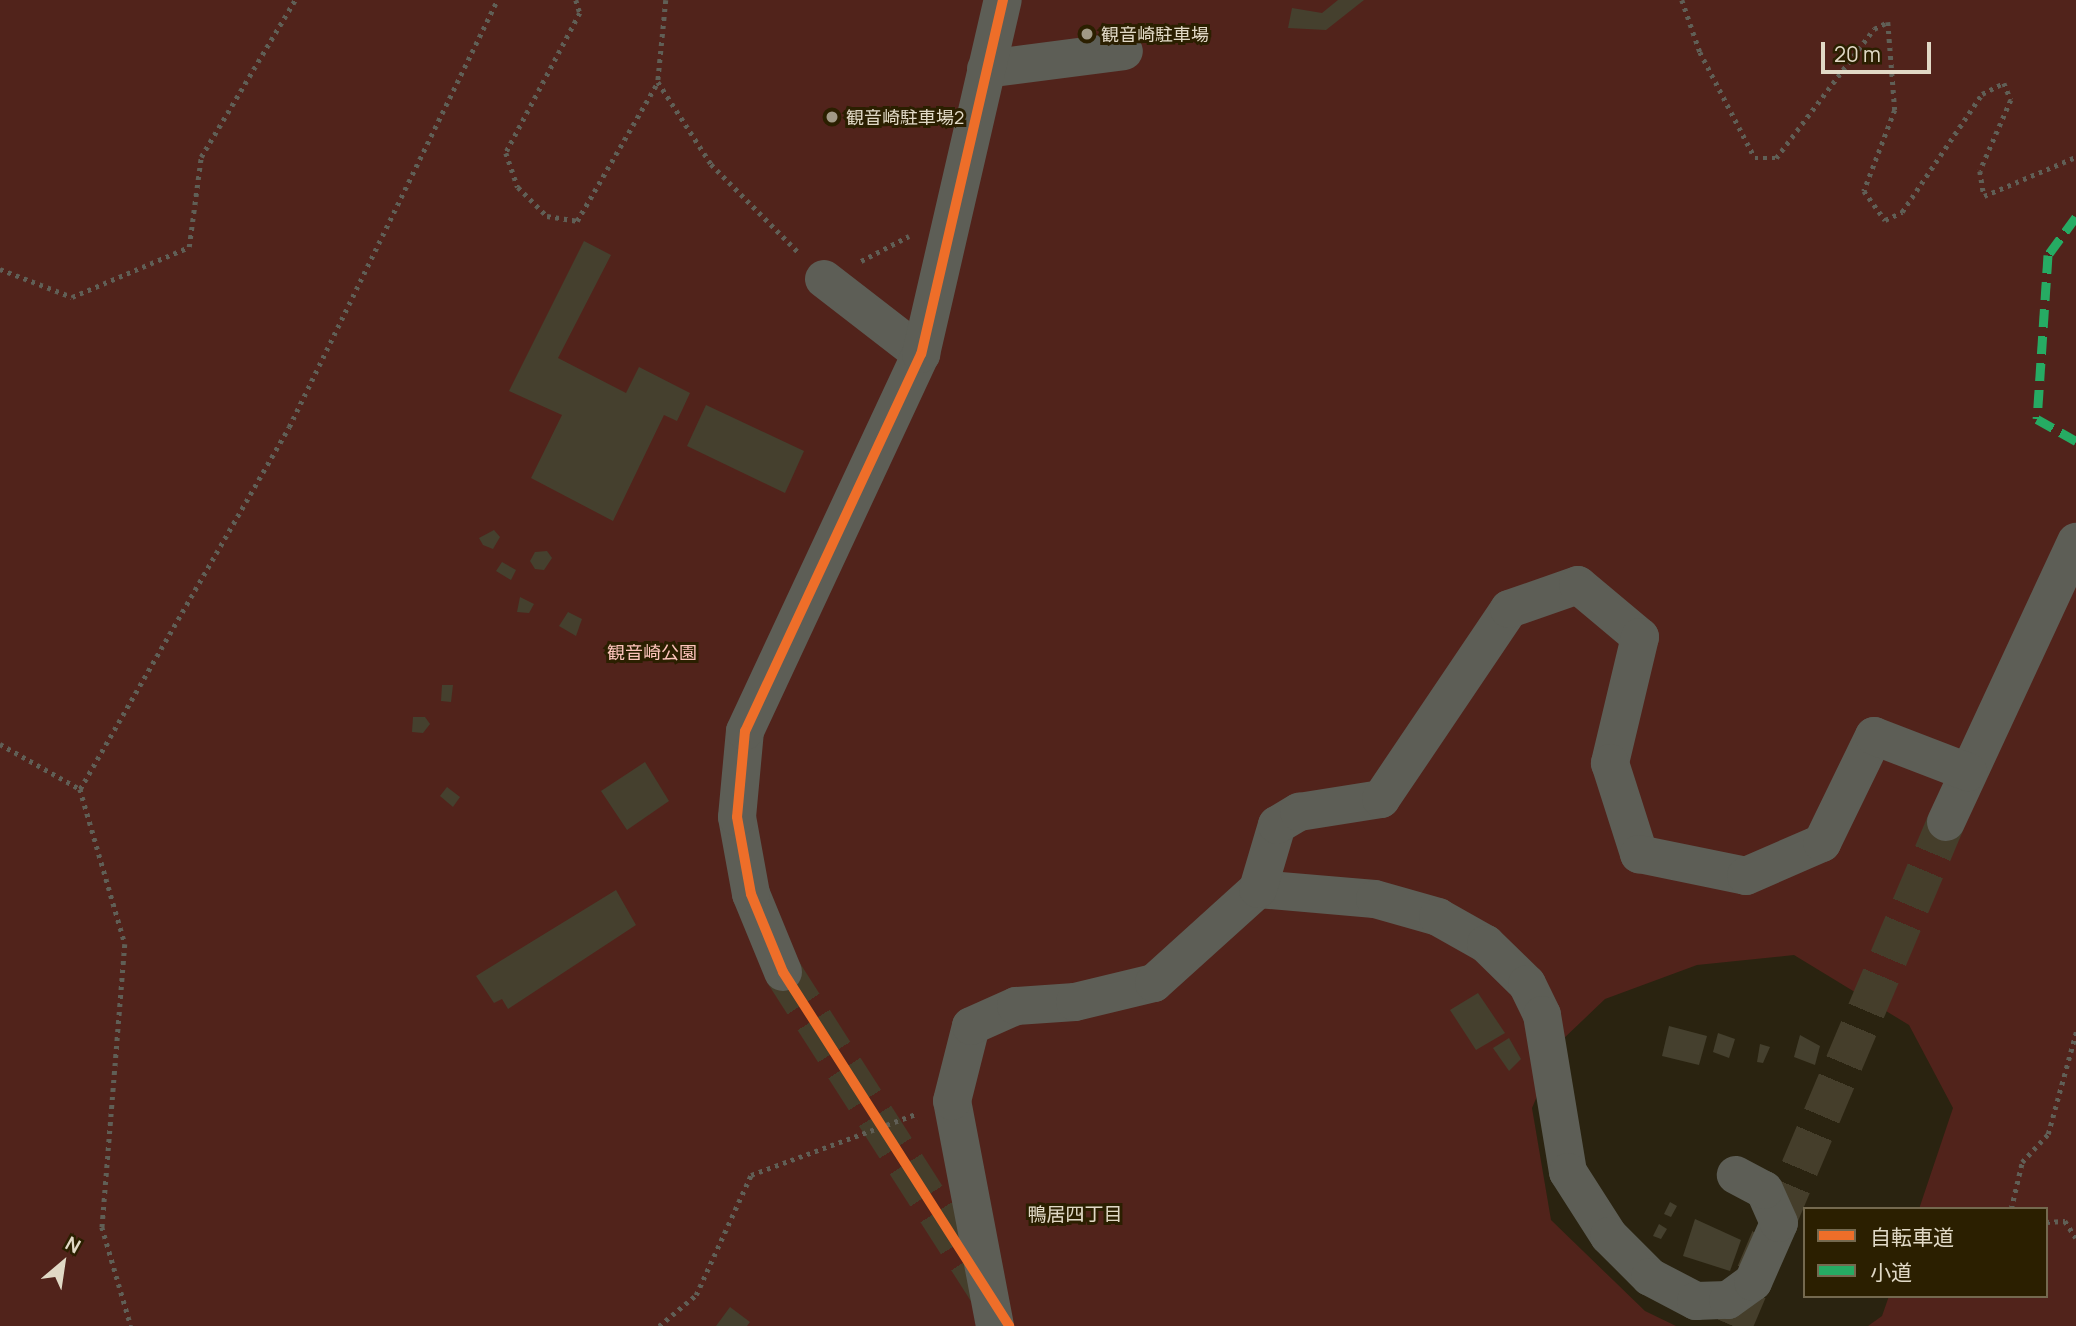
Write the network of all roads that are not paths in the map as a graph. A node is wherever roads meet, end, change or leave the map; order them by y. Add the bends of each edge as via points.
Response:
1 (1003, 0) edge
2 (1124, 51) dead end
3 (986, 69) junction
4 (824, 279) road end
5 (921, 354) junction
6 (2076, 542) edge
7 (1968, 772) junction
8 (1946, 822) tunnel mouth
9 (1258, 888) junction
10 (783, 972) tunnel mouth
11 (1736, 1175) dead end
12 (995, 1326) edge

1 - 3 street
2 - 3 street
3 - 5 street
4 - 5 street
5 - 10 street via 745,732 737,817 751,894
6 - 7 street
7 - 8 street
7 - 9 street via 1874,736 1822,843 1746,876 1639,854 1610,763 1640,637 1578,585 1508,609 1381,799 1299,812 1277,825
9 - 11 street via 1375,899 1438,917 1486,944 1527,984 1542,1015 1567,1172 1609,1236 1650,1277 1696,1301 1728,1300 1753,1282 1779,1223 1764,1190
9 - 12 street via 1154,983 1075,1002 1016,1006 971,1026 952,1101

